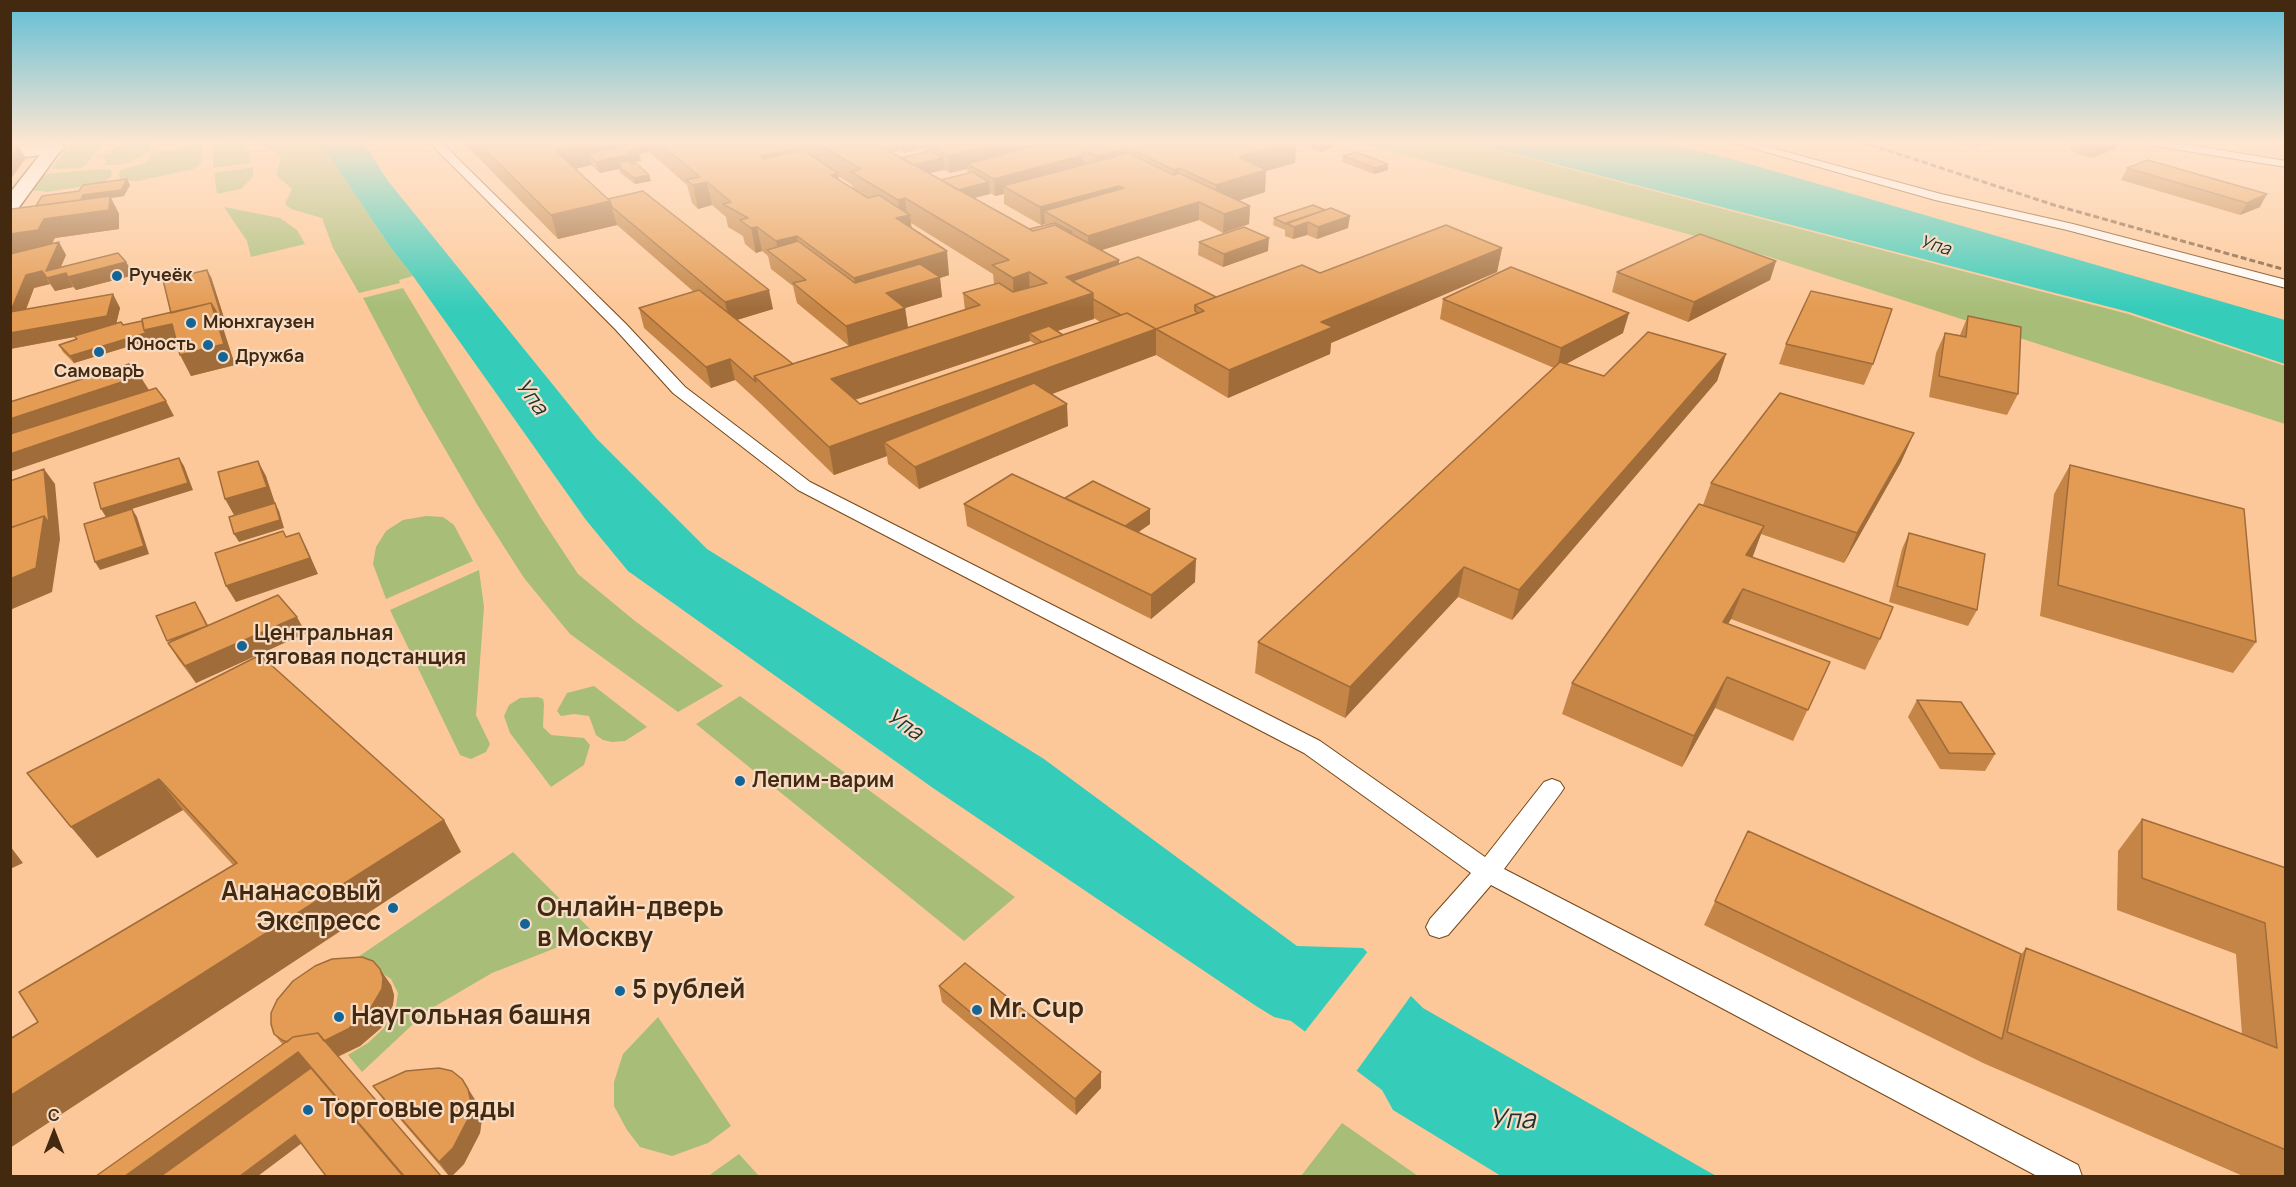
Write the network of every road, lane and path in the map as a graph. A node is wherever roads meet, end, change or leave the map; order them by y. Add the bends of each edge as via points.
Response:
1 (490, 197) edge
2 (1941, 197) edge
3 (2286, 284) edge
4 (1552, 788) dead end
5 (1488, 872) junction
6 (1439, 927) dead end
7 (2067, 1176) edge

1 - 5 lane via 679,390 804,486 1312,747
2 - 3 lane
4 - 5 lane
5 - 6 lane
5 - 7 lane

